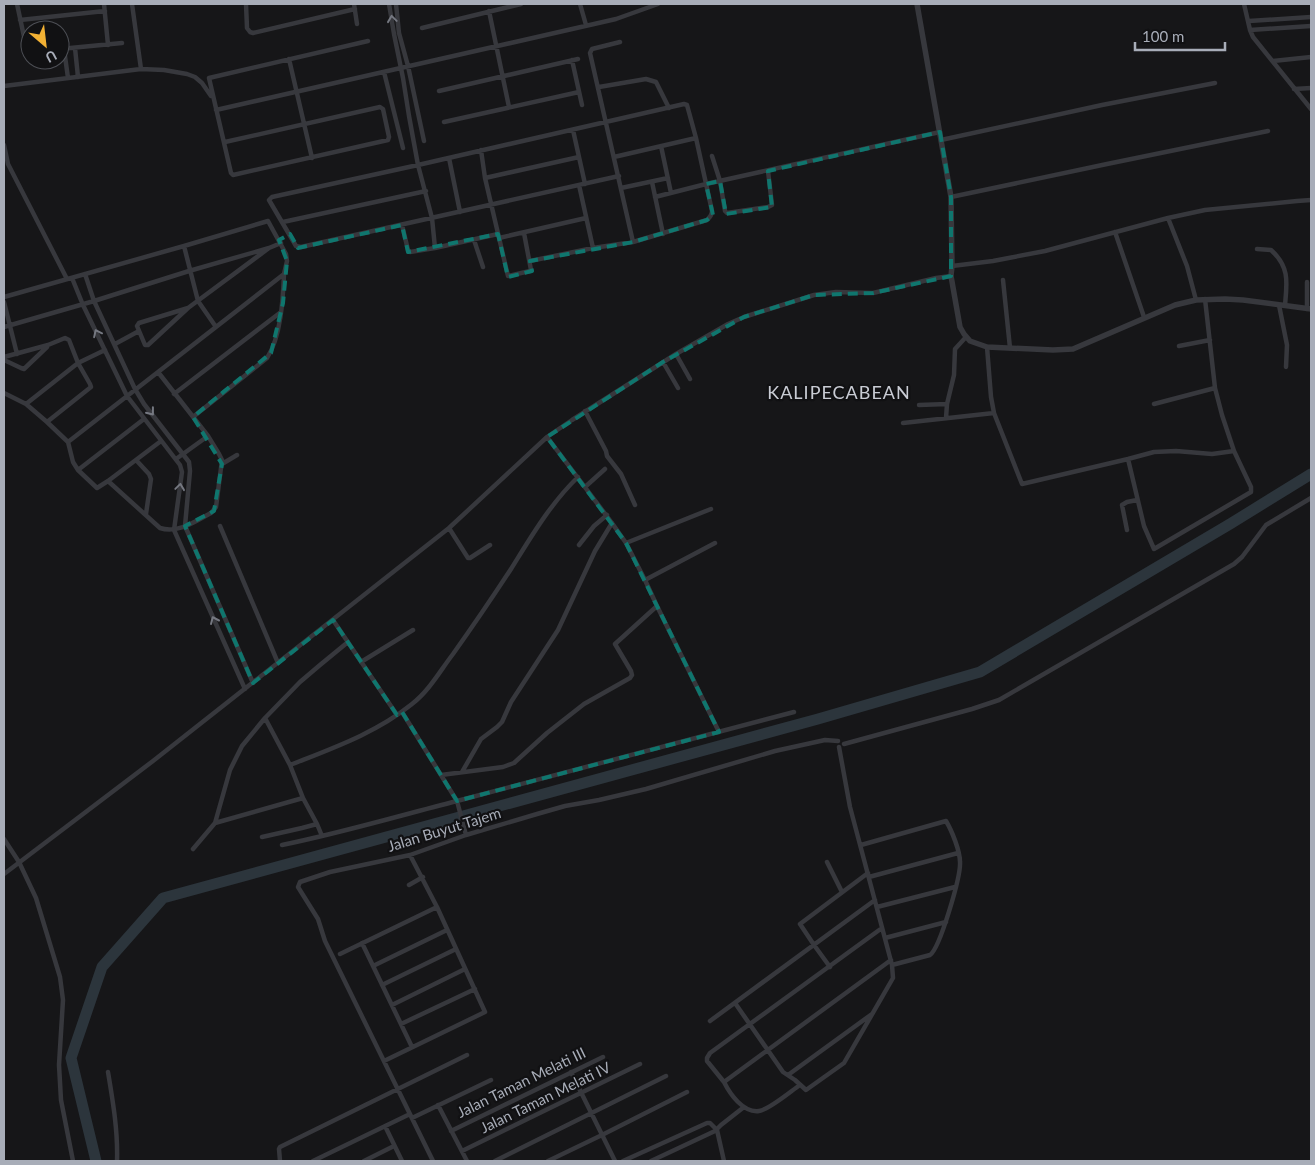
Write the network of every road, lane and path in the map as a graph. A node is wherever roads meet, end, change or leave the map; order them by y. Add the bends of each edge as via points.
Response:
1 (17, 4) edge
2 (104, 4) edge
3 (132, 4) edge
4 (246, 4) edge
5 (354, 4) edge
6 (389, 4) edge
7 (396, 4) edge
8 (521, 4) edge
9 (580, 4) edge
10 (658, 4) edge
11 (917, 4) edge
12 (1244, 4) edge
13 (355, 10) junction
14 (105, 11) junction
15 (488, 11) junction
16 (1311, 17) edge
17 (20, 20) joint
18 (1249, 22) junction
19 (357, 24) dead end
20 (586, 25) junction
21 (1311, 26) edge
22 (422, 28) dead end
23 (1250, 30) junction
24 (368, 41) dead end
25 (620, 42) dead end
26 (122, 43) dead end
27 (108, 45) junction
28 (495, 46) junction
29 (70, 48) edge
30 (75, 48) junction
31 (1311, 57) edge
32 (289, 59) junction
33 (578, 59) dead end
34 (572, 60) junction
35 (1273, 61) junction
36 (408, 66) junction
37 (401, 68) junction
38 (141, 69) junction
39 (66, 70) edge
40 (384, 72) junction
41 (502, 76) junction
42 (78, 77) junction
43 (68, 78) junction
44 (1215, 83) dead end
45 (4, 86) edge
46 (599, 87) junction
47 (1311, 88) edge
48 (1294, 89) junction
49 (439, 91) dead end
50 (296, 92) junction
51 (579, 92) junction
52 (214, 99) junction
53 (582, 105) dead end
54 (509, 107) junction
55 (669, 108) junction
56 (1311, 109) edge
57 (216, 110) junction
58 (444, 122) dead end
59 (606, 122) junction
60 (305, 124) junction
61 (573, 130) junction
62 (1268, 131) dead end
63 (940, 132) junction
64 (696, 138) junction
65 (941, 140) junction
66 (424, 141) dead end
67 (224, 142) junction
68 (4, 145) edge
69 (661, 146) junction
70 (404, 148) dead end
71 (481, 150) junction
72 (712, 156) dead end
73 (579, 157) junction
74 (614, 157) junction
75 (312, 158) junction
76 (449, 158) junction
77 (418, 165) junction
78 (768, 171) junction
79 (618, 176) junction
80 (485, 178) junction
81 (668, 178) junction
82 (652, 182) junction
83 (718, 182) junction
84 (585, 184) junction
85 (708, 184) junction
86 (579, 185) junction
87 (621, 188) junction
88 (426, 191) junction
89 (671, 193) junction
90 (655, 197) junction
91 (951, 197) junction
92 (1311, 200) edge
93 (491, 205) junction
94 (460, 212) junction
95 (432, 218) junction
96 (586, 218) junction
97 (1168, 218) junction
98 (283, 222) junction
99 (402, 225) junction
100 (1115, 232) junction
101 (524, 233) junction
102 (663, 234) junction
103 (499, 236) junction
104 (284, 238) junction
105 (474, 240) junction
106 (633, 242) junction
107 (184, 246) junction
108 (269, 248) junction
109 (435, 248) junction
110 (593, 248) junction
111 (1258, 249) dead end
112 (530, 261) junction
113 (952, 266) junction
114 (483, 267) dead end
115 (190, 271) junction
116 (85, 274) junction
117 (284, 274) junction
118 (951, 276) junction
119 (72, 278) junction
120 (66, 279) junction
121 (1003, 280) dead end
122 (1307, 282) dead end
123 (4, 297) edge
124 (1205, 299) junction
125 (1196, 300) junction
126 (198, 301) junction
127 (4, 302) edge
128 (94, 302) junction
129 (83, 305) junction
130 (1282, 305) junction
131 (188, 308) junction
132 (1309, 309) edge
133 (281, 312) junction
134 (1144, 318) junction
135 (10, 325) junction
136 (4, 327) edge
137 (216, 327) junction
138 (139, 331) junction
139 (966, 337) junction
140 (1210, 340) junction
141 (115, 344) junction
142 (48, 345) junction
143 (1179, 346) dead end
144 (987, 347) junction
145 (1010, 348) junction
146 (105, 350) junction
147 (17, 354) junction
148 (676, 354) junction
149 (4, 359) edge
150 (663, 362) junction
151 (78, 363) junction
152 (1286, 366) dead end
153 (158, 372) junction
154 (690, 379) dead end
155 (678, 388) dead end
156 (1215, 388) junction
157 (135, 390) junction
158 (4, 393) edge
159 (174, 394) junction
160 (126, 396) junction
161 (26, 404) junction
162 (947, 404) junction
163 (1154, 404) dead end
164 (919, 405) dead end
165 (585, 411) junction
166 (994, 413) junction
167 (193, 417) junction
168 (946, 418) junction
169 (144, 419) junction
170 (47, 422) junction
171 (903, 423) dead end
172 (208, 436) junction
173 (547, 437) junction
174 (161, 440) junction
175 (68, 442) junction
176 (1234, 451) junction
177 (183, 454) junction
178 (237, 454) dead end
179 (176, 459) junction
180 (1128, 459) junction
181 (136, 460) junction
182 (222, 464) junction
183 (605, 469) dead end
184 (78, 470) junction
185 (578, 477) junction
186 (108, 481) junction
187 (585, 487) junction
188 (1311, 498) edge
189 (1137, 500) junction
190 (635, 505) dead end
191 (711, 509) dead end
192 (146, 514) junction
193 (607, 515) junction
194 (612, 523) junction
195 (220, 526) dead end
196 (186, 528) junction
197 (449, 528) junction
198 (1127, 530) dead end
199 (175, 532) junction
200 (626, 543) junction
201 (715, 543) dead end
202 (490, 545) dead end
203 (579, 545) dead end
204 (645, 580) junction
205 (657, 606) junction
206 (335, 618) junction
207 (413, 630) dead end
208 (348, 642) junction
209 (237, 646) junction
210 (228, 650) junction
211 (278, 662) junction
212 (361, 662) junction
213 (253, 682) junction
214 (245, 689) junction
215 (794, 712) dead end
216 (400, 714) junction
217 (265, 718) junction
218 (719, 732) junction
219 (840, 744) junction
220 (290, 765) junction
221 (462, 772) junction
222 (441, 775) junction
223 (303, 798) junction
224 (458, 803) junction
225 (215, 823) junction
226 (317, 824) junction
227 (466, 833) junction
228 (322, 836) junction
229 (262, 837) dead end
230 (4, 839) edge
231 (282, 845) dead end
232 (861, 845) junction
233 (193, 849) dead end
234 (958, 853) junction
235 (410, 855) junction
236 (20, 861) junction
237 (827, 862) dead end
238 (4, 874) edge
239 (869, 875) junction
240 (423, 877) junction
241 (409, 885) dead end
242 (955, 887) junction
243 (842, 892) junction
244 (875, 900) junction
245 (437, 907) junction
246 (877, 907) junction
247 (946, 922) junction
248 (882, 928) junction
249 (447, 930) junction
250 (885, 938) junction
251 (362, 943) junction
252 (814, 945) junction
253 (456, 949) junction
254 (340, 954) dead end
255 (892, 963) junction
256 (373, 966) junction
257 (830, 967) junction
258 (465, 969) junction
259 (382, 984) junction
260 (475, 989) junction
261 (735, 1003) junction
262 (392, 1005) junction
263 (874, 1013) junction
264 (710, 1021) dead end
265 (401, 1024) junction
266 (750, 1025) junction
267 (412, 1047) junction
268 (768, 1050) junction
269 (467, 1055) dead end
270 (603, 1057) dead end
271 (384, 1060) junction
272 (640, 1064) dead end
273 (108, 1072) dead end
274 (571, 1072) junction
275 (788, 1075) junction
276 (666, 1076) dead end
277 (491, 1080) dead end
278 (724, 1082) junction
279 (800, 1085) junction
280 (398, 1088) junction
281 (686, 1092) dead end
282 (581, 1093) junction
283 (438, 1106) junction
284 (744, 1107) junction
285 (592, 1113) junction
286 (411, 1116) junction
287 (385, 1126) junction
288 (717, 1130) junction
289 (451, 1131) junction
290 (602, 1135) junction
291 (394, 1146) junction
292 (462, 1151) junction
293 (73, 1161) edge
294 (117, 1161) edge
295 (280, 1161) edge
296 (313, 1161) edge
297 (364, 1161) edge
298 (402, 1161) edge
299 (433, 1161) edge
300 (466, 1161) edge
301 (495, 1161) edge
302 (548, 1161) edge
303 (615, 1161) edge
304 (623, 1161) edge
305 (651, 1161) edge
306 (724, 1161) edge

1 - 17 street
2 - 14 street
3 - 38 street
4 - 13 street via 248,28 253,33
5 - 13 street
37 -> 6 street
7 - 36 street via 399,33
8 - 15 street
9 - 20 street
10 - 20 street via 616,19
11 - 63 street
12 - 18 street
13 - 19 street
14 - 17 street
14 - 27 street
15 - 22 street
15 - 28 street
16 - 18 street
18 - 23 street
20 - 28 street
21 - 23 street
23 - 35 street
24 - 32 street
25 - 46 street via 590,52
26 - 27 street
27 - 30 street
28 - 36 street
28 - 41 street
29 - 30 street
30 - 42 street
31 - 35 street
32 - 50 street
32 - 52 street via 209,77
33 - 34 street
34 - 41 street
34 - 51 street
35 - 48 street
36 - 37 street
36 - 66 street
37 - 40 street
37 - 77 street
38 - 42 street
38 - 52 street via 195,77
39 - 43 street
40 - 50 street
40 - 70 street
41 - 49 street
41 - 54 street
42 - 43 street
43 - 45 street
44 - 65 street
46 - 55 street via 646,78 656,82
46 - 59 street
47 - 48 street
48 - 56 street
50 - 57 street
50 - 60 street
51 - 53 street
51 - 54 street
52 - 57 street
54 - 58 street
55 - 59 street
55 - 64 street via 687,105
57 - 67 street
59 - 61 street
59 - 74 street
60 - 67 street
60 - 75 street
60 - 75 street via 378,107 382,108 389,137 388,140
61 - 71 street
61 - 73 street
62 - 91 street
63 - 65 street
63 - 78 street
64 - 69 street
64 - 85 street
65 - 91 street
67 - 75 street via 233,175
68 - 120 street via 8,164
69 - 74 street
69 - 81 street
71 - 76 street
71 - 80 street
72 - 83 street
73 - 80 street
73 - 84 street
74 - 79 street
76 - 77 street
76 - 94 street
77 - 88 street
77 - 98 street via 272,197 270,201
78 - 83 street
78 - 83 street via 772,203 768,208 728,213
79 - 84 street
79 - 87 street
80 - 93 street
81 - 82 street
81 - 89 street
82 - 87 street
82 - 90 street
83 - 85 street
84 - 86 street
85 - 89 street
85 - 102 street via 710,218
86 - 93 street
86 - 96 street
87 - 106 street
88 - 95 street
88 - 98 street
89 - 90 street
90 - 102 street
91 - 113 street
92 - 97 street via 1205,210
93 - 94 street
93 - 103 street
94 - 95 street
95 - 99 street
95 - 109 street
96 - 101 street
96 - 110 street
97 - 100 street
97 - 125 street
98 - 104 street
99 - 104 street via 301,247
99 - 109 street via 410,252
100 - 113 street via 1044,251
100 - 134 street
101 - 103 street
101 - 112 street
102 - 106 street
103 - 105 street
103 - 112 street via 508,276 530,271
104 - 107 street via 268,221
104 - 108 street
104 - 117 street via 288,257
105 - 109 street
105 - 114 street
106 - 110 street
107 - 115 street
107 - 116 street
108 - 115 street
108 - 126 street
110 - 112 street
111 - 130 street via 1271,250 1283,266 1286,274
113 - 118 street
115 - 126 street
115 - 128 street
116 - 119 street
116 - 128 street
117 - 133 street
117 - 137 street
118 - 139 street via 960,327
118 - 148 street via 873,293 836,292 814,296 744,317
119 - 120 street
119 - 129 street
120 - 123 street
121 - 145 street
122 - 132 street
124 - 125 street
124 - 130 street
124 - 140 street
125 - 134 street
126 - 131 street
126 - 137 street
127 - 135 street
128 - 129 street
128 - 141 street
129 - 135 street
146 -> 129 street
130 - 132 street
130 - 152 street
131 - 138 street via 139,323
131 - 138 street via 148,345 145,345
133 - 159 street
133 - 167 street via 274,344 267,358
134 - 145 street via 1073,349
135 - 136 street
135 - 147 street
137 - 153 street
138 - 141 street
139 - 144 street
139 - 162 street via 955,349 954,377
140 - 143 street
140 - 156 street
141 - 157 street
142 - 147 street
142 - 149 street via 24,368
142 - 151 street via 65,338 69,340
144 - 145 street
144 - 166 street
146 - 151 street
146 - 160 street
147 - 149 street
148 - 150 street
148 - 154 street
150 - 155 street
150 - 165 street
151 - 161 street
151 - 170 street via 91,387
153 - 157 street
153 - 159 street
156 - 163 street
156 - 176 street
157 - 160 street
157 -> 177 street
158 - 161 street
159 - 167 street
160 - 169 street
160 - 175 street
161 - 170 street
162 - 164 street
162 - 168 street
165 - 173 street
165 - 190 street
166 - 168 street
166 - 180 street via 1022,484
167 - 172 street
168 - 171 street
169 - 174 street
169 - 184 street
170 - 175 street
172 - 177 street
172 - 182 street
173 - 185 street
173 - 197 street
174 - 179 street
174 - 181 street
175 - 184 street
176 - 180 street via 1212,454 1165,451
176 - 189 street via 1251,492 1156,549 1152,548
177 - 179 street
177 - 196 street via 189,462 190,471
178 - 182 street
199 -> 179 street via 182,472
180 - 189 street
181 - 186 street
181 - 192 street via 151,479
182 - 196 street via 216,507
183 - 187 street
184 - 186 street via 96,487
185 - 187 street
185 - 216 street via 546,513 484,610 425,691
186 - 192 street
187 - 193 street
188 - 219 street, Jalan Buyut Tajem via 1266,525 1234,564 999,700
189 - 198 street via 1122,505
191 - 200 street
192 - 199 street via 160,528
193 - 194 street
193 - 203 street
194 - 200 street
194 - 221 street via 594,551 558,630 511,702 502,722 481,739
195 - 211 street
196 - 199 street
196 - 209 street
197 - 202 street via 468,558
197 - 206 street
210 -> 199 street
200 - 204 street
201 - 204 street
204 - 205 street
205 - 218 street
205 - 221 street via 615,644 631,672 630,678 584,704 514,763
206 - 208 street
206 - 211 street
207 - 212 street
208 - 212 street
208 - 217 street via 300,682
209 - 210 street
209 - 213 street
210 - 214 street
211 - 213 street
212 - 216 street
213 - 214 street
214 - 236 street
215 - 218 street
216 - 220 street via 363,735
216 - 222 street
217 - 220 street
217 - 225 street via 235,759
218 - 224 street
219 - 227 street, Jalan Buyut Tajem via 825,740 775,751 646,789 565,806
219 - 232 street via 850,807
220 - 223 street
221 - 222 street
222 - 224 street
223 - 225 street
223 - 226 street
224 - 227 street
224 - 228 street
225 - 233 street
226 - 228 street
226 - 229 street
227 - 235 street, Jalan Buyut Tajem
228 - 231 street
230 - 236 street
232 - 234 street via 946,822
232 - 239 street
234 - 239 street
234 - 242 street via 959,876
235 - 240 street
235 - 271 street, Jalan Buyut Tajem via 330,872 298,884 318,918 323,937
236 - 238 street
236 - 293 street via 36,898 60,978 63,1000 59,1065 61,1100
237 - 243 street
239 - 243 street
239 - 244 street
240 - 241 street
240 - 245 street
242 - 246 street
242 - 247 street
243 - 252 street via 800,924
244 - 246 street
244 - 252 street
245 - 249 street
245 - 251 street
246 - 248 street
247 - 250 street
247 - 255 street via 932,954
248 - 250 street
248 - 257 street
249 - 253 street
249 - 256 street
250 - 255 street
251 - 254 street
251 - 256 street
252 - 257 street
252 - 261 street
253 - 258 street
253 - 259 street
255 - 263 street via 894,978
255 - 268 street
256 - 259 street
257 - 266 street
258 - 260 street
258 - 262 street
259 - 262 street
260 - 265 street
260 - 267 street via 485,1012
261 - 264 street
261 - 266 street
262 - 265 street
263 - 275 street
263 - 279 street via 844,1063 806,1090
265 - 267 street
266 - 268 street
266 - 278 street via 708,1056 707,1061
267 - 271 street
268 - 275 street
268 - 278 street
269 - 280 street
270 - 274 street, Jalan Taman Melati III
271 - 280 street, Jalan Buyut Tajem
272 - 282 street, Jalan Taman Melati IV
273 - 294 street via 115,1111
274 - 282 street
274 - 289 street, Jalan Taman Melati III
275 - 279 street
276 - 285 street
277 - 283 street
278 - 284 street
279 - 284 street via 769,1108 760,1111
280 - 286 street, Jalan Buyut Tajem
280 - 295 street via 280,1147
281 - 290 street
282 - 285 street
282 - 292 street, Jalan Taman Melati IV
283 - 286 street
283 - 289 street
284 - 288 street
285 - 290 street
285 - 301 street
286 - 287 street
286 - 299 street, Jalan Buyut Tajem
287 - 291 street
287 - 296 street
288 - 304 street via 710,1124 702,1125
288 - 305 street
288 - 306 street
289 - 292 street
290 - 302 street
290 - 303 street
291 - 297 street
291 - 298 street
292 - 300 street

